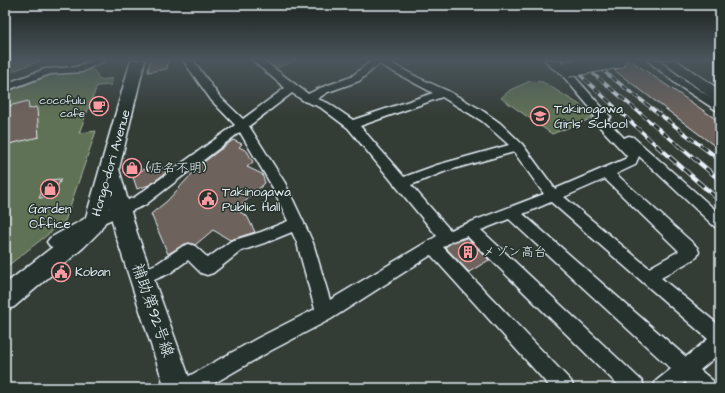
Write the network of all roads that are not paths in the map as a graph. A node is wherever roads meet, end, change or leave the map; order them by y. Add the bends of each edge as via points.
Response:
1 (32, 78) edge
2 (126, 78) edge
3 (133, 78) edge
4 (201, 78) edge
5 (280, 78) edge
6 (356, 78) edge
7 (412, 78) edge
8 (571, 78) edge
9 (676, 78) edge
10 (693, 78) edge
11 (5, 88) edge
12 (292, 88) junction
13 (444, 94) junction
14 (720, 97) edge
15 (308, 99) junction
16 (720, 108) edge
17 (598, 110) junction
18 (242, 125) junction
19 (352, 126) junction
20 (518, 148) junction
21 (110, 169) joint
22 (607, 173) junction
23 (401, 184) junction
24 (553, 196) junction
25 (108, 210) junction
26 (511, 212) junction
27 (297, 223) junction
28 (720, 223) edge
29 (469, 228) junction
30 (66, 241) junction
31 (440, 242) junction
32 (648, 277) junction
33 (142, 278) junction
34 (5, 282) edge
35 (5, 299) edge
36 (325, 313) junction
37 (720, 340) edge
38 (685, 369) junction
39 (179, 388) edge
40 (187, 388) edge
41 (564, 388) edge
42 (635, 388) edge
43 (663, 388) edge
44 (706, 388) edge

1 - 11 street
2 - 25 main road, Hongo-dori Avenue
3 - 21 main road, Hongo-dori Avenue
4 - 18 street via 215,98
5 - 12 street
6 - 15 street
7 - 13 street
8 - 17 street
9 - 16 street
10 - 14 main road
12 - 15 street
12 - 18 street
13 - 19 street
13 - 20 street via 481,115
15 - 19 street via 324,105
17 - 22 street via 601,121 632,156 630,162
17 - 28 street
18 - 25 street via 135,204
18 - 27 street via 280,188
19 - 23 street
20 - 23 street via 442,168
20 - 24 street
21 - 25 main road, 補助第92号線
22 - 24 street
22 - 32 street via 692,252
23 - 31 street
24 - 26 street
24 - 32 street
25 - 30 main road, Hongo-dori Avenue
25 - 30 main road, Hongo-dori Avenue via 81,220
25 - 33 main road, 補助第92号線
26 - 29 street
26 - 38 street
27 - 33 street via 236,246 207,268 189,252
27 - 36 street
29 - 31 street
29 - 42 street
30 - 34 main road, Hongo-dori Avenue
30 - 35 main road, Hongo-dori Avenue
31 - 36 street
31 - 41 street
32 - 37 street
33 - 39 main road, 補助第92号線
36 - 40 street
37 - 38 street
38 - 43 street
38 - 44 street

